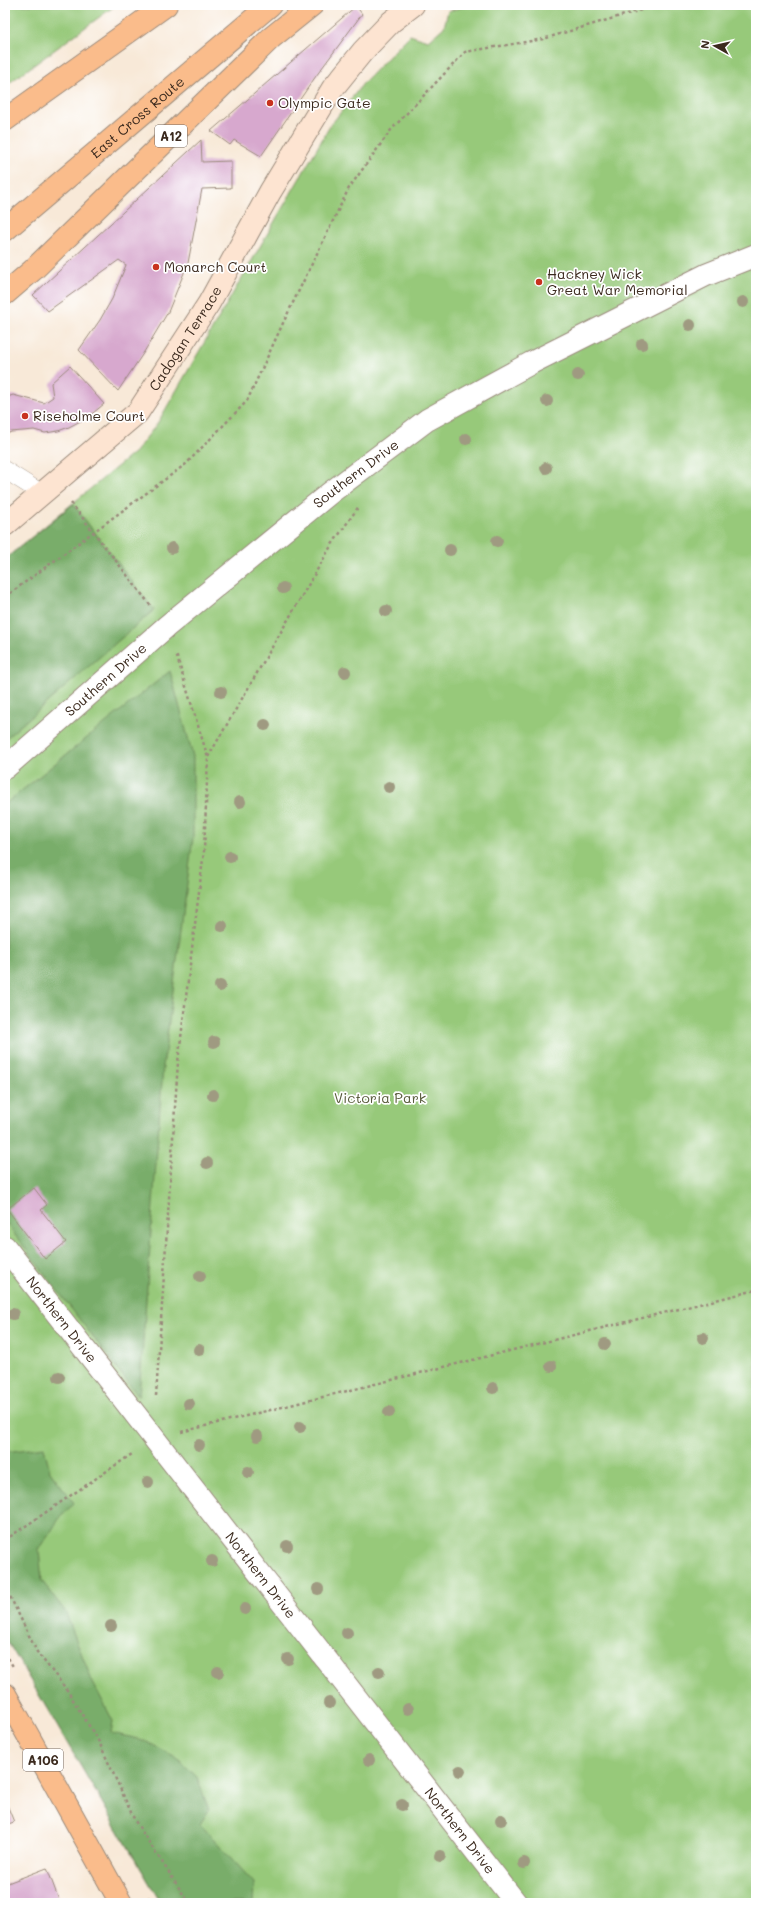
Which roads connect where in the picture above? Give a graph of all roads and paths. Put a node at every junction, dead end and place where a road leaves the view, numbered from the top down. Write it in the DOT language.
graph roads {
  1 [pos="166,5"];
  2 [pos="270,5"];
  3 [pos="312,5"];
  4 [pos="413,5"];
  5 [pos="658,5"];
  6 [pos="5,120"];
  7 [pos="5,230"];
  8 [pos="756,255"];
  9 [pos="5,294"];
  10 [pos="5,470"];
  11 [pos="43,494"];
  12 [pos="361,503"];
  13 [pos="72,504"];
  14 [pos="5,525"];
  15 [pos="93,532"];
  16 [pos="5,597"];
  17 [pos="167,626"];
  18 [pos="208,758"];
  19 [pos="5,768"];
  20 [pos="5,1247"];
  21 [pos="756,1290"];
  22 [pos="153,1438"];
  23 [pos="5,1540"];
  24 [pos="5,1586"];
  25 [pos="5,1694"];
  26 [pos="121,1903"];
  27 [pos="189,1903"];
  28 [pos="516,1903"];
  1 -- 6 [label="main road"];
  2 -- 7 [label="main road, East Cross Route / A12"];
  3 -- 9 [label="main road, A12"];
  4 -- 11 [label="street, Cadogan Terrace"];
  5 -- 15 [label="path"];
  8 -- 17 [label="street, Southern Drive"];
  10 -- 11 [label="lane"];
  11 -- 14 [label="street, Cadogan Terrace"];
  12 -- 18 [label="path"];
  13 -- 15 [label="path"];
  15 -- 16 [label="path"];
  15 -- 17 [label="path"];
  17 -- 18 [label="path"];
  17 -- 19 [label="street, Southern Drive"];
  18 -- 22 [label="path"];
  20 -- 22 [label="street, Northern Drive"];
  21 -- 22 [label="path"];
  22 -- 23 [label="path"];
  22 -- 28 [label="street, Northern Drive"];
  24 -- 27 [label="path"];
  25 -- 26 [label="main road, A106"];
}
